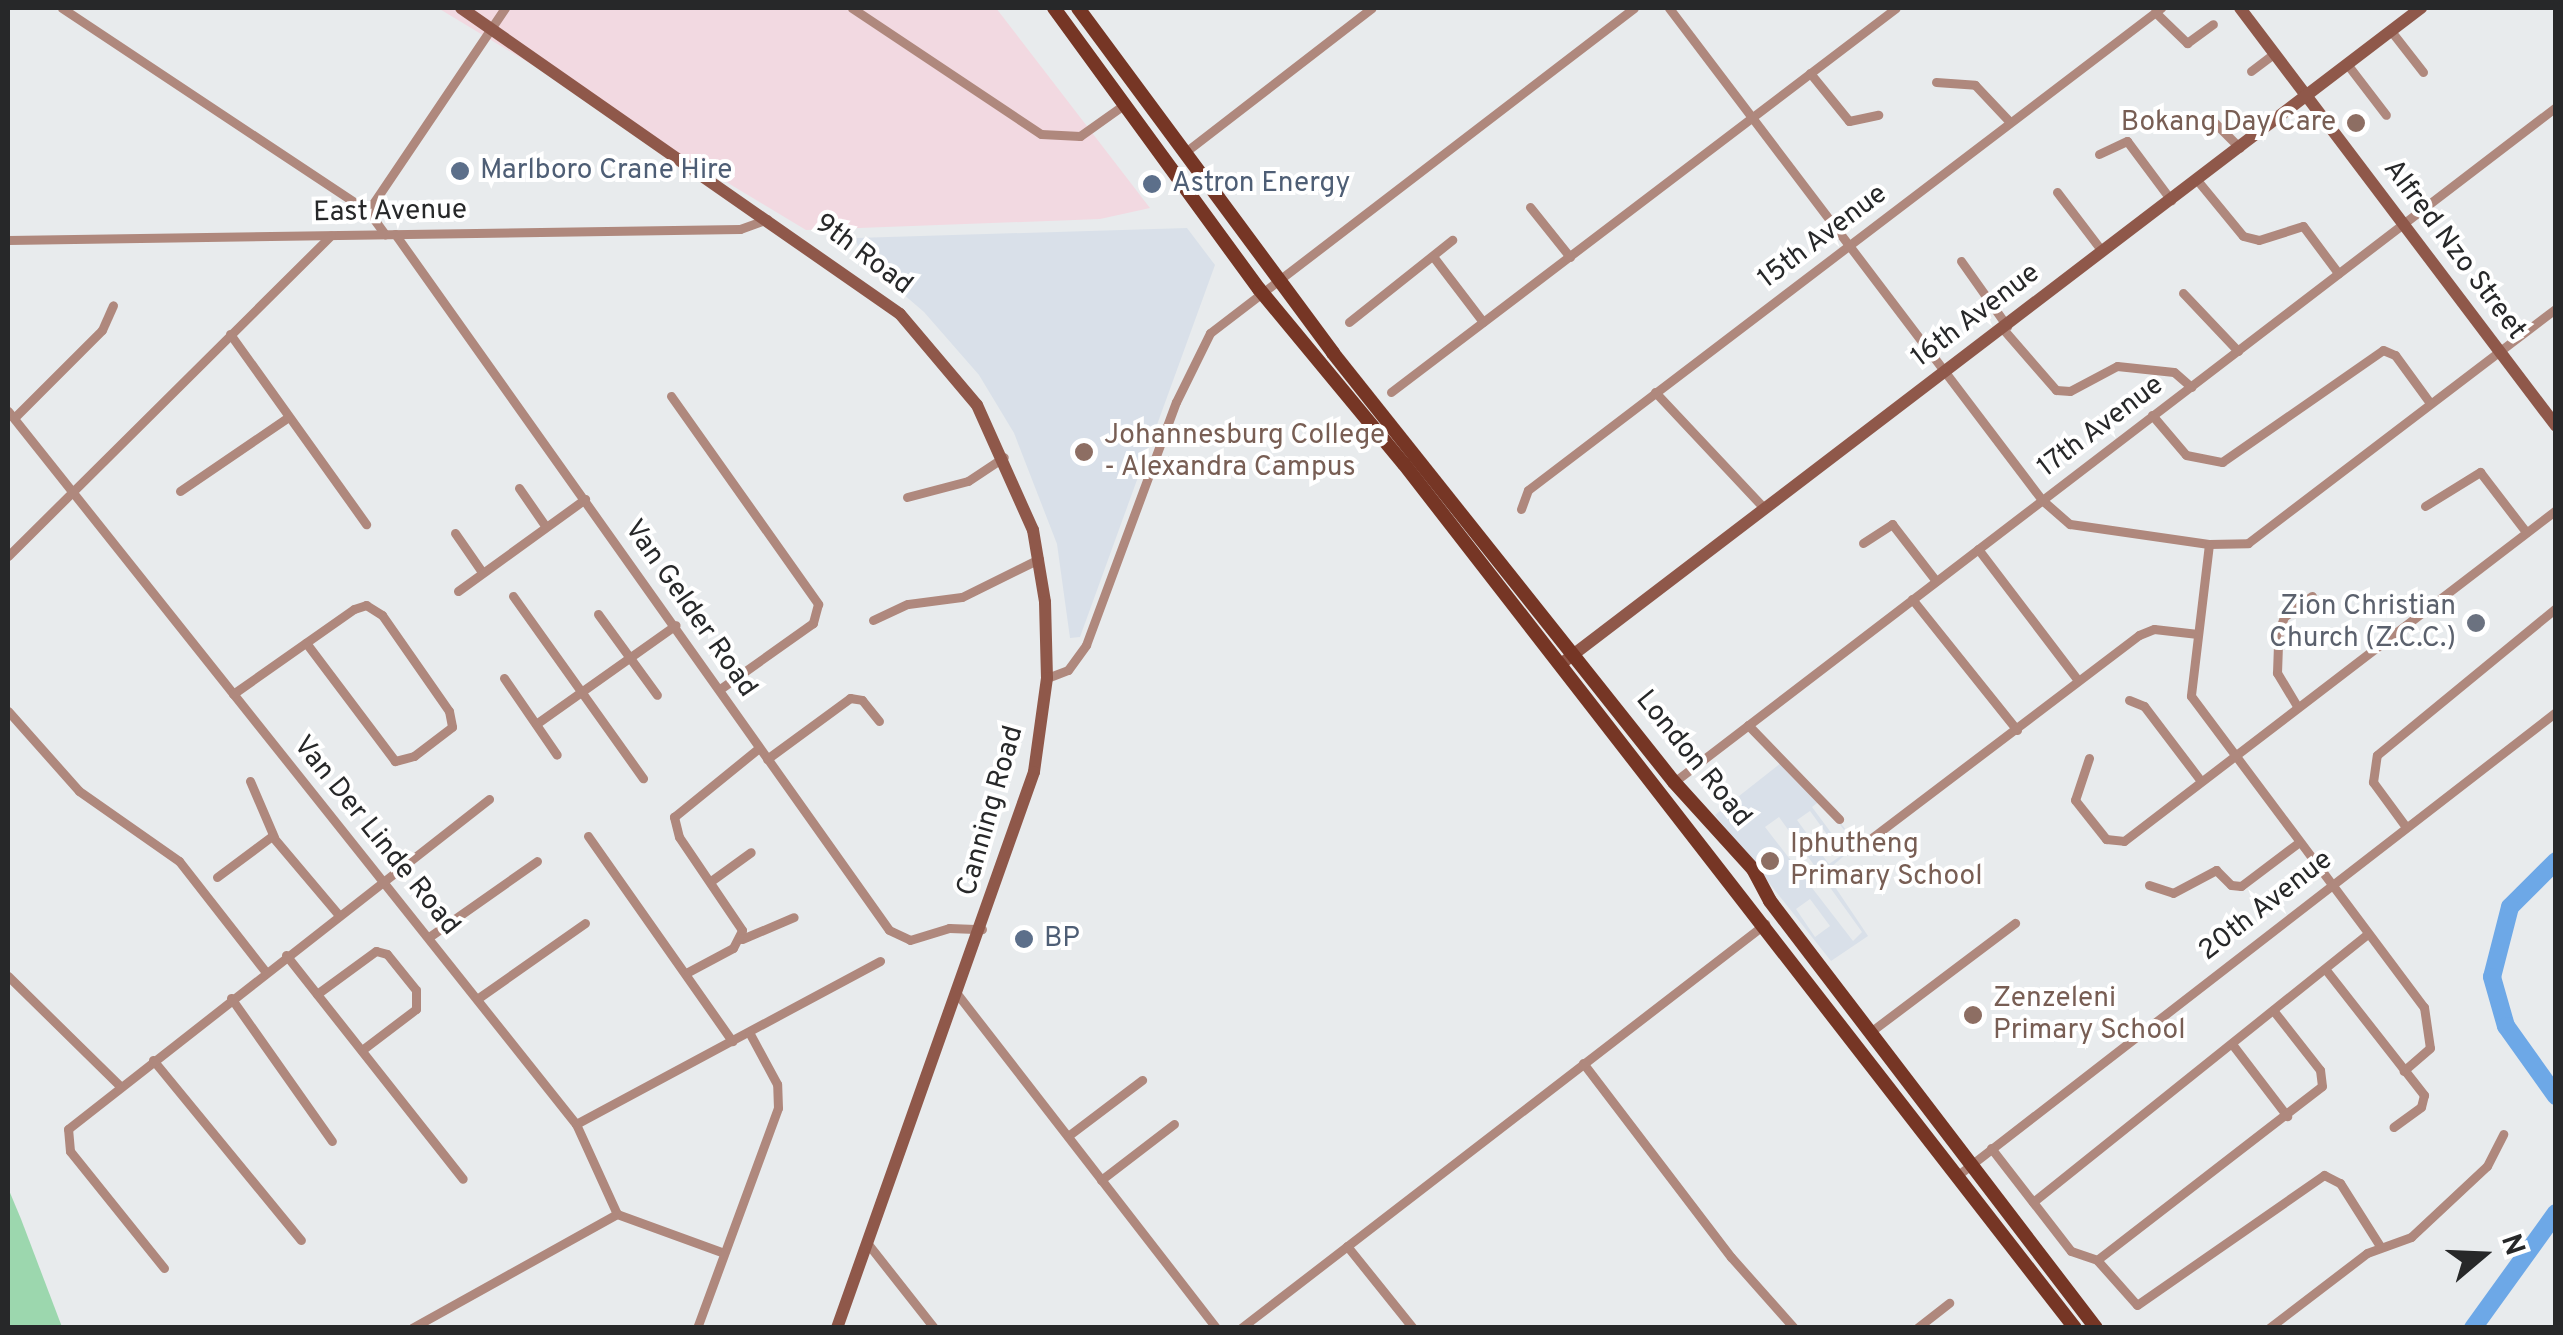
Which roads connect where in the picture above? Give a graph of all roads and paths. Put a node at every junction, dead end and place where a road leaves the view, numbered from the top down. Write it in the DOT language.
graph roads {
  1 [pos="62,8"];
  2 [pos="460,8"];
  3 [pos="504,8"];
  4 [pos="852,8"];
  5 [pos="1054,8"];
  6 [pos="1078,8"];
  7 [pos="1372,8"];
  8 [pos="1634,8"];
  9 [pos="1669,8"];
  10 [pos="1896,8"];
  11 [pos="2240,8"];
  12 [pos="2421,8"];
  13 [pos="2158,10"];
  14 [pos="2213,24"];
  15 [pos="490,28"];
  16 [pos="2391,31"];
  17 [pos="2275,53"];
  18 [pos="2348,64"];
  19 [pos="2251,71"];
  20 [pos="2423,72"];
  21 [pos="1810,73"];
  22 [pos="1936,82"];
  23 [pos="2307,94"];
  24 [pos="1127,102"];
  25 [pos="2556,106"];
  26 [pos="2386,115"];
  27 [pos="1878,116"];
  28 [pos="1752,118"];
  29 [pos="2210,118"];
  30 [pos="2010,122"];
  31 [pos="2240,148"];
  32 [pos="1188,150"];
  33 [pos="2099,154"];
  34 [pos="2197,180"];
  35 [pos="2057,192"];
  36 [pos="2171,200"];
  37 [pos="1530,207"];
  38 [pos="368,211"];
  39 [pos="770,218"];
  40 [pos="2403,224"];
  41 [pos="390,234"];
  42 [pos="331,235"];
  43 [pos="8,240"];
  44 [pos="1452,240"];
  45 [pos="1849,245"];
  46 [pos="2102,251"];
  47 [pos="1570,257"];
  48 [pos="1434,259"];
  49 [pos="1961,262"];
  50 [pos="2338,273"];
  51 [pos="1275,278"];
  52 [pos="1259,289"];
  53 [pos="2183,294"];
  54 [pos="113,305"];
  55 [pos="2556,308"];
  56 [pos="1350,322"];
  57 [pos="1483,322"];
  58 [pos="2005,328"];
  59 [pos="230,334"];
  60 [pos="2498,351"];
  61 [pos="2238,352"];
  62 [pos="1944,372"];
  63 [pos="2192,386"];
  64 [pos="1392,392"];
  65 [pos="1656,392"];
  66 [pos="672,396"];
  67 [pos="2430,403"];
  68 [pos="11,414"];
  69 [pos="2152,415"];
  70 [pos="288,418"];
  71 [pos="2556,426"];
  72 [pos="1004,457"];
  73 [pos="519,488"];
  74 [pos="180,491"];
  75 [pos="73,492"];
  76 [pos="907,496"];
  77 [pos="585,499"];
  78 [pos="2042,500"];
  79 [pos="2425,506"];
  80 [pos="1764,508"];
  81 [pos="1521,509"];
  82 [pos="2556,510"];
  83 [pos="366,524"];
  84 [pos="546,528"];
  85 [pos="2526,532"];
  86 [pos="455,533"];
  87 [pos="1863,543"];
  88 [pos="2208,544"];
  89 [pos="1978,548"];
  90 [pos="9,550"];
  91 [pos="1039,559"];
  92 [pos="482,572"];
  93 [pos="1936,581"];
  94 [pos="458,591"];
  95 [pos="513,596"];
  96 [pos="2312,596"];
  97 [pos="1912,599"];
  98 [pos="2556,608"];
  99 [pos="598,614"];
  100 [pos="873,620"];
  101 [pos="676,625"];
  102 [pos="2198,634"];
  103 [pos="306,643"];
  104 [pos="1576,652"];
  105 [pos="629,657"];
  106 [pos="1561,664"];
  107 [pos="504,678"];
  108 [pos="1047,678"];
  109 [pos="2077,680"];
  110 [pos="720,689"];
  111 [pos="581,692"];
  112 [pos="232,694"];
  113 [pos="657,695"];
  114 [pos="2129,700"];
  115 [pos="2298,706"];
  116 [pos="8,710"];
  117 [pos="2556,712"];
  118 [pos="878,721"];
  119 [pos="536,724"];
  120 [pos="1748,725"];
  121 [pos="2018,730"];
  122 [pos="759,748"];
  123 [pos="557,755"];
  124 [pos="2232,756"];
  125 [pos="2089,758"];
  126 [pos="767,759"];
  127 [pos="643,778"];
  128 [pos="250,781"];
  129 [pos="1674,782"];
  130 [pos="2201,782"];
  131 [pos="489,799"];
  132 [pos="1839,819"];
  133 [pos="2406,827"];
  134 [pos="588,836"];
  135 [pos="274,837"];
  136 [pos="2298,843"];
  137 [pos="1862,846"];
  138 [pos="750,852"];
  139 [pos="536,861"];
  140 [pos="217,877"];
  141 [pos="381,878"];
  142 [pos="711,881"];
  143 [pos="2330,884"];
  144 [pos="2148,885"];
  145 [pos="337,913"];
  146 [pos="794,916"];
  147 [pos="585,922"];
  148 [pos="2016,923"];
  149 [pos="1765,924"];
  150 [pos="982,929"];
  151 [pos="2368,934"];
  152 [pos="429,937"];
  153 [pos="742,939"];
  154 [pos="286,954"];
  155 [pos="880,961"];
  156 [pos="265,970"];
  157 [pos="2326,970"];
  158 [pos="688,972"];
  159 [pos="8,976"];
  160 [pos="318,994"];
  161 [pos="958,994"];
  162 [pos="231,998"];
  163 [pos="477,999"];
  164 [pos="2273,1010"];
  165 [pos="749,1032"];
  166 [pos="1869,1033"];
  167 [pos="732,1041"];
  168 [pos="2232,1044"];
  169 [pos="362,1050"];
  170 [pos="153,1060"];
  171 [pos="1583,1063"];
  172 [pos="2404,1071"];
  173 [pos="1142,1080"];
  174 [pos="120,1086"];
  175 [pos="2287,1116"];
  176 [pos="576,1124"];
  177 [pos="1174,1124"];
  178 [pos="2393,1127"];
  179 [pos="2502,1134"];
  180 [pos="1068,1136"];
  181 [pos="332,1141"];
  182 [pos="1991,1148"];
  183 [pos="1972,1163"];
  184 [pos="1958,1175"];
  185 [pos="464,1179"];
  186 [pos="1101,1180"];
  187 [pos="2033,1202"];
  188 [pos="617,1214"];
  189 [pos="300,1240"];
  190 [pos="868,1244"];
  191 [pos="1347,1246"];
  192 [pos="2380,1246"];
  193 [pos="724,1254"];
  194 [pos="2097,1260"];
  195 [pos="164,1268"];
  196 [pos="1949,1304"];
  197 [pos="412,1328"];
  198 [pos="697,1328"];
  199 [pos="837,1328"];
  200 [pos="934,1328"];
  201 [pos="1216,1328"];
  202 [pos="1241,1328"];
  203 [pos="1413,1328"];
  204 [pos="1794,1328"];
  205 [pos="1917,1328"];
  206 [pos="2075,1328"];
  207 [pos="2096,1328"];
  208 [pos="2269,1328"];
  1 -- 38 [label="street, Van Gelder Road"];
  2 -- 15 [label="main road, 9th Road"];
  3 -- 15 [label="street"];
  4 -- 24 [label="street"];
  5 -- 24 [label="main road, London Road"];
  6 -- 32 [label="main road, London Road"];
  7 -- 32 [label="street"];
  8 -- 51 [label="street"];
  9 -- 28 [label="street"];
  10 -- 21 [label="street"];
  11 -- 17 [label="main road, Alfred Nzo Street"];
  12 -- 16 [label="main road, 16th Avenue"];
  13 -- 14 [label="street"];
  13 -- 30 [label="street, 15th Avenue"];
  15 -- 38 [label="street"];
  15 -- 39 [label="main road, 9th Road"];
  16 -- 18 [label="main road, 16th Avenue"];
  16 -- 20 [label="street"];
  17 -- 19 [label="street"];
  17 -- 23 [label="main road, Alfred Nzo Street"];
  18 -- 23 [label="main road, 16th Avenue"];
  18 -- 26 [label="street"];
  21 -- 27 [label="street"];
  21 -- 28 [label="street"];
  22 -- 30 [label="street"];
  23 -- 31 [label="main road, 16th Avenue"];
  23 -- 40 [label="main road, Alfred Nzo Street"];
  24 -- 52 [label="main road, London Road"];
  25 -- 40 [label="street, 17th Avenue"];
  28 -- 45 [label="street"];
  28 -- 47 [label="street"];
  29 -- 31 [label="street"];
  30 -- 45 [label="street, 15th Avenue"];
  31 -- 34 [label="main road, 16th Avenue"];
  32 -- 51 [label="main road, London Road"];
  33 -- 36 [label="street"];
  34 -- 36 [label="main road, 16th Avenue"];
  34 -- 50 [label="street"];
  35 -- 46 [label="street"];
  36 -- 46 [label="main road, 16th Avenue"];
  37 -- 47 [label="street"];
  38 -- 41 [label="street, Van Gelder Road"];
  39 -- 41 [label="street, East Avenue"];
  39 -- 72 [label="main road, 9th Road"];
  40 -- 50 [label="street, 17th Avenue"];
  40 -- 60 [label="main road, Alfred Nzo Street"];
  41 -- 42 [label="street, East Avenue"];
  41 -- 77 [label="street, Van Gelder Road"];
  42 -- 43 [label="street, East Avenue"];
  42 -- 59 [label="street"];
  44 -- 48 [label="street"];
  45 -- 62 [label="street"];
  45 -- 65 [label="street, 15th Avenue"];
  46 -- 58 [label="main road, 16th Avenue"];
  47 -- 57 [label="street"];
  48 -- 56 [label="street"];
  48 -- 57 [label="street"];
  49 -- 58 [label="street"];
  50 -- 61 [label="street, 17th Avenue"];
  51 -- 52 [label="street"];
  51 -- 104 [label="main road, London Road"];
  52 -- 106 [label="main road, London Road"];
  52 -- 108 [label="street"];
  53 -- 61 [label="street"];
  54 -- 68 [label="street"];
  55 -- 60 [label="street"];
  57 -- 64 [label="street"];
  58 -- 62 [label="main road, 16th Avenue"];
  58 -- 63 [label="street"];
  59 -- 70 [label="street"];
  59 -- 75 [label="street"];
  60 -- 67 [label="street"];
  60 -- 71 [label="main road, Alfred Nzo Street"];
  61 -- 63 [label="street, 17th Avenue"];
  62 -- 78 [label="street"];
  62 -- 80 [label="main road, 16th Avenue"];
  63 -- 69 [label="street, 17th Avenue"];
  65 -- 80 [label="street"];
  65 -- 81 [label="street, 15th Avenue"];
  66 -- 110 [label="street"];
  67 -- 69 [label="street"];
  67 -- 88 [label="street"];
  68 -- 75 [label="street, Van Der Linde Road"];
  69 -- 78 [label="street, 17th Avenue"];
  70 -- 74 [label="street"];
  70 -- 83 [label="street"];
  72 -- 76 [label="street"];
  72 -- 91 [label="main road, 9th Road"];
  73 -- 84 [label="street"];
  75 -- 90 [label="street"];
  75 -- 112 [label="street, Van Der Linde Road"];
  77 -- 84 [label="street"];
  77 -- 101 [label="street, Van Gelder Road"];
  78 -- 88 [label="street"];
  78 -- 89 [label="street, 17th Avenue"];
  79 -- 85 [label="street"];
  80 -- 104 [label="main road, 16th Avenue"];
  82 -- 85 [label="street"];
  84 -- 92 [label="street"];
  85 -- 115 [label="street"];
  86 -- 92 [label="street"];
  87 -- 93 [label="street"];
  88 -- 102 [label="street"];
  89 -- 93 [label="street, 17th Avenue"];
  89 -- 109 [label="street"];
  91 -- 100 [label="street"];
  91 -- 108 [label="main road, 9th Road"];
  92 -- 94 [label="street"];
  93 -- 97 [label="street, 17th Avenue"];
  95 -- 111 [label="street"];
  96 -- 115 [label="street"];
  97 -- 120 [label="street, 17th Avenue"];
  97 -- 121 [label="street"];
  98 -- 133 [label="street"];
  99 -- 105 [label="street"];
  101 -- 105 [label="street"];
  101 -- 110 [label="street, Van Gelder Road"];
  102 -- 109 [label="street"];
  102 -- 124 [label="street"];
  103 -- 103 [label="street"];
  103 -- 112 [label="street"];
  104 -- 106 [label="main road, 16th Avenue"];
  104 -- 129 [label="main road, London Road"];
  105 -- 111 [label="street"];
  105 -- 113 [label="street"];
  106 -- 149 [label="main road, London Road"];
  107 -- 119 [label="street"];
  108 -- 150 [label="main road, Canning Road"];
  109 -- 121 [label="street"];
  110 -- 122 [label="street, Van Gelder Road"];
  111 -- 119 [label="street"];
  111 -- 127 [label="street"];
  112 -- 141 [label="street, Van Der Linde Road"];
  114 -- 130 [label="street"];
  115 -- 124 [label="street"];
  116 -- 156 [label="street"];
  117 -- 133 [label="street, 20th Avenue"];
  118 -- 126 [label="street"];
  119 -- 123 [label="street"];
  120 -- 129 [label="street, 17th Avenue"];
  120 -- 132 [label="street"];
  121 -- 137 [label="street"];
  122 -- 126 [label="street, Van Gelder Road"];
  122 -- 142 [label="street"];
  124 -- 130 [label="street"];
  124 -- 136 [label="street"];
  125 -- 130 [label="street"];
  126 -- 150 [label="street, Van Gelder Road"];
  128 -- 135 [label="street"];
  129 -- 166 [label="main road, London Road"];
  131 -- 141 [label="street"];
  133 -- 143 [label="street, 20th Avenue"];
  134 -- 158 [label="street"];
  135 -- 140 [label="street"];
  135 -- 145 [label="street"];
  136 -- 143 [label="street"];
  136 -- 144 [label="street"];
  138 -- 142 [label="street"];
  139 -- 152 [label="street"];
  141 -- 145 [label="street"];
  141 -- 152 [label="street, Van Der Linde Road"];
  142 -- 153 [label="street"];
  143 -- 151 [label="street"];
  143 -- 182 [label="street, 20th Avenue"];
  145 -- 154 [label="street"];
  146 -- 153 [label="street"];
  147 -- 163 [label="street"];
  148 -- 166 [label="street"];
  149 -- 171 [label="street"];
  149 -- 184 [label="main road, London Road"];
  150 -- 161 [label="main road, Canning Road"];
  151 -- 157 [label="street"];
  151 -- 172 [label="street"];
  152 -- 163 [label="street, Van Der Linde Road"];
  153 -- 158 [label="street"];
  154 -- 156 [label="street"];
  154 -- 160 [label="street"];
  155 -- 165 [label="street"];
  156 -- 162 [label="street"];
  157 -- 164 [label="street"];
  157 -- 172 [label="street"];
  158 -- 167 [label="street"];
  159 -- 174 [label="street"];
  160 -- 169 [label="street"];
  160 -- 169 [label="street"];
  161 -- 180 [label="street"];
  161 -- 190 [label="main road, Canning Road"];
  162 -- 170 [label="street"];
  162 -- 181 [label="street"];
  163 -- 176 [label="street, Van Der Linde Road"];
  164 -- 168 [label="street"];
  164 -- 175 [label="street"];
  165 -- 167 [label="street"];
  165 -- 193 [label="street"];
  166 -- 183 [label="main road, London Road"];
  167 -- 176 [label="street"];
  168 -- 175 [label="street"];
  168 -- 187 [label="street"];
  169 -- 185 [label="street"];
  170 -- 174 [label="street"];
  170 -- 189 [label="street"];
  171 -- 191 [label="street"];
  171 -- 204 [label="street"];
  172 -- 178 [label="street"];
  173 -- 180 [label="street"];
  174 -- 195 [label="street"];
  175 -- 194 [label="street"];
  176 -- 188 [label="street, Van Der Linde Road"];
  177 -- 186 [label="street"];
  179 -- 192 [label="street"];
  180 -- 186 [label="street"];
  182 -- 183 [label="street, 20th Avenue"];
  182 -- 187 [label="street"];
  183 -- 184 [label="street, 20th Avenue"];
  183 -- 207 [label="main road, London Road"];
  184 -- 206 [label="main road, London Road"];
  186 -- 201 [label="street"];
  187 -- 194 [label="street"];
  188 -- 193 [label="street"];
  188 -- 197 [label="street"];
  190 -- 199 [label="main road, Canning Road"];
  190 -- 200 [label="street"];
  191 -- 202 [label="street"];
  191 -- 203 [label="street"];
  192 -- 194 [label="street"];
  192 -- 208 [label="street"];
  193 -- 198 [label="street"];
  196 -- 205 [label="street"];
}
